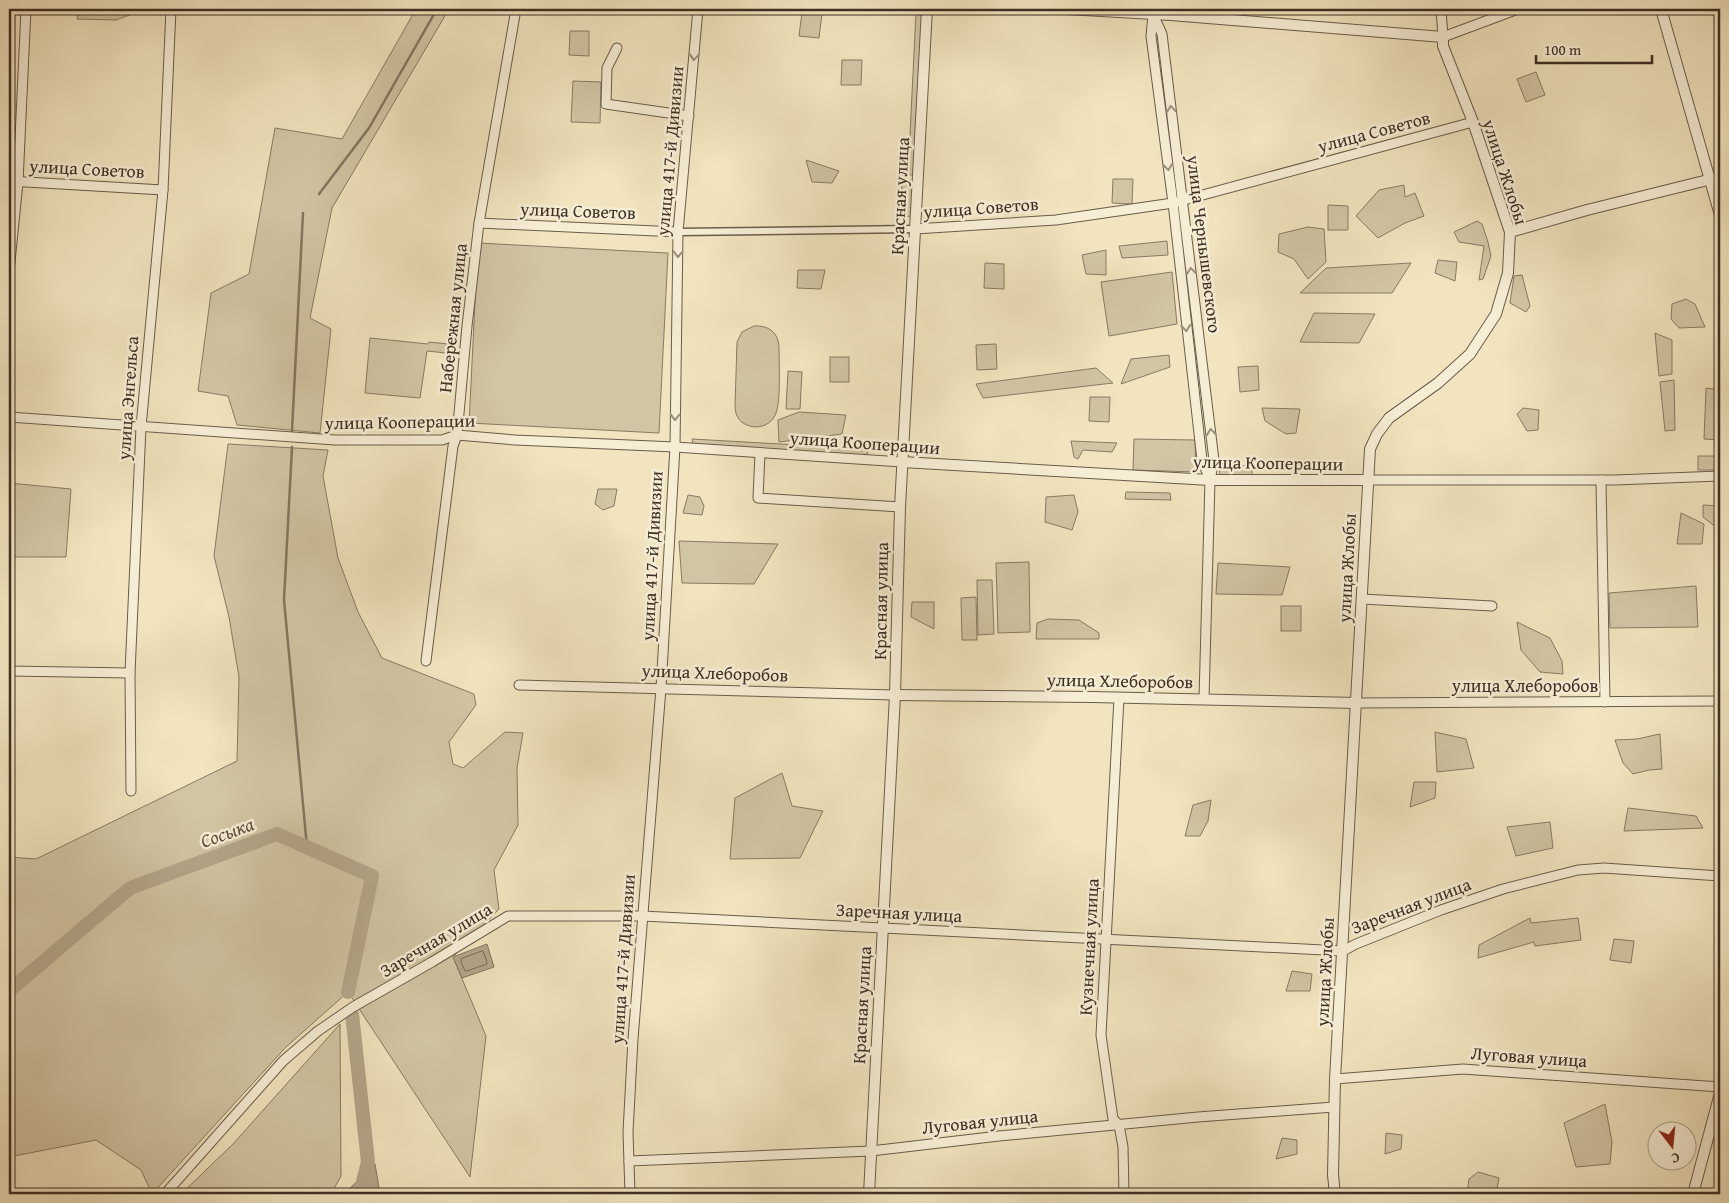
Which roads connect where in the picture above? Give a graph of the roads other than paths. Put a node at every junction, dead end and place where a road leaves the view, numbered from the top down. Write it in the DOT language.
graph roads {
  1 [pos="26,9"];
  2 [pos="171,9"];
  3 [pos="516,9"];
  4 [pos="698,9"];
  5 [pos="927,9"];
  6 [pos="1067,9"];
  7 [pos="1441,9"];
  8 [pos="1518,9"];
  9 [pos="1660,9"];
  10 [pos="1153,11"];
  11 [pos="1443,37"];
  12 [pos="617,48"];
  13 [pos="688,116"];
  14 [pos="1473,122"];
  15 [pos="1720,177"];
  16 [pos="1710,180"];
  17 [pos="14,181"];
  18 [pos="163,190"];
  19 [pos="1182,201"];
  20 [pos="1173,203"];
  21 [pos="1720,215"];
  22 [pos="479,223"];
  23 [pos="915,229"];
  24 [pos="678,232"];
  25 [pos="1510,232"];
  26 [pos="9,272"];
  27 [pos="9,417"];
  28 [pos="141,427"];
  29 [pos="457,435"];
  30 [pos="675,447"];
  31 [pos="760,453"];
  32 [pos="902,462"];
  33 [pos="1720,476"];
  34 [pos="1210,480"];
  35 [pos="1367,480"];
  36 [pos="1601,480"];
  37 [pos="900,507"];
  38 [pos="1362,599"];
  39 [pos="1492,606"];
  40 [pos="426,661"];
  41 [pos="9,671"];
  42 [pos="130,673"];
  43 [pos="519,685"];
  44 [pos="661,688"];
  45 [pos="895,695"];
  46 [pos="1119,698"];
  47 [pos="1204,699"];
  48 [pos="1720,701"];
  49 [pos="1605,702"];
  50 [pos="1357,703"];
  51 [pos="131,791"];
  52 [pos="1720,876"];
  53 [pos="642,916"];
  54 [pos="883,928"];
  55 [pos="1105,939"];
  56 [pos="1343,951"];
  57 [pos="1335,1079"];
  58 [pos="1720,1087"];
  59 [pos="1720,1093"];
  60 [pos="1334,1108"];
  61 [pos="1119,1125"];
  62 [pos="871,1151"];
  63 [pos="629,1161"];
  64 [pos="165,1194"];
  65 [pos="630,1194"];
  66 [pos="869,1194"];
  67 [pos="1124,1194"];
  68 [pos="1335,1194"];
  69 [pos="1693,1194"];
  1 -- 17 [label="street"];
  2 -- 18 [label="street, улица Энгельса"];
  3 -- 22 [label="street, Набережная улица"];
  4 -- 13 [label="street, улица 417-й Дивизии, one-way"];
  5 -- 23 [label="street, Красная улица"];
  6 -- 10 [label="street"];
  7 -- 11 [label="street, улица Жлобы"];
  8 -- 11 [label="street"];
  9 -- 16 [label="street"];
  10 -- 11 [label="street"];
  19 -- 10 [label="street, улица Чернышевского, one-way"];
  10 -- 20 [label="street, улица Чернышевского, one-way"];
  11 -- 14 [label="street, улица Жлобы"];
  12 -- 13 [label="street"];
  13 -- 24 [label="street, улица 417-й Дивизии"];
  14 -- 19 [label="street, улица Советов"];
  14 -- 25 [label="street, улица Жлобы"];
  15 -- 16 [label="street"];
  16 -- 21 [label="street"];
  16 -- 25 [label="street"];
  17 -- 18 [label="street, улица Советов"];
  17 -- 26 [label="street"];
  18 -- 28 [label="street, улица Энгельса"];
  19 -- 20 [label="street, улица Советов"];
  34 -- 19 [label="street, улица Чернышевского, one-way"];
  20 -- 23 [label="street, улица Советов"];
  20 -- 34 [label="street, улица Чернышевского, one-way"];
  22 -- 24 [label="street, улица Советов"];
  22 -- 29 [label="street, Набережная улица"];
  23 -- 24 [label="street, улица Советов"];
  23 -- 32 [label="street, Красная улица"];
  24 -- 30 [label="street, улица 417-й Дивизии, one-way"];
  25 -- 35 [label="street, улица Жлобы"];
  27 -- 28 [label="street, улица Кооперации"];
  28 -- 29 [label="street, улица Кооперации"];
  28 -- 42 [label="street, улица Энгельса"];
  29 -- 30 [label="street, улица Кооперации"];
  29 -- 40 [label="street, Набережная улица"];
  30 -- 31 [label="street, улица Кооперации"];
  30 -- 44 [label="street, улица 417-й Дивизии"];
  31 -- 32 [label="street, улица Кооперации"];
  31 -- 37 [label="street"];
  32 -- 34 [label="street, улица Кооперации"];
  32 -- 37 [label="street, Красная улица"];
  33 -- 36 [label="street, улица Кооперации"];
  34 -- 35 [label="street, улица Кооперации"];
  34 -- 47 [label="street, улица Чернышевского"];
  35 -- 36 [label="street, улица Кооперации"];
  35 -- 38 [label="street, улица Жлобы"];
  36 -- 49 [label="street"];
  37 -- 45 [label="street, Красная улица"];
  38 -- 39 [label="street"];
  38 -- 50 [label="street, улица Жлобы"];
  41 -- 42 [label="street"];
  42 -- 51 [label="street, улица Энгельса"];
  43 -- 44 [label="street, улица Хлеборобов"];
  44 -- 45 [label="street, улица Хлеборобов"];
  44 -- 53 [label="street, улица 417-й Дивизии"];
  45 -- 46 [label="street, улица Хлеборобов"];
  45 -- 54 [label="street, Красная улица"];
  46 -- 47 [label="street, улица Хлеборобов"];
  46 -- 55 [label="street, Кузнечная улица"];
  47 -- 50 [label="street, улица Хлеборобов"];
  48 -- 49 [label="street, улица Хлеборобов"];
  49 -- 50 [label="street, улица Хлеборобов"];
  50 -- 56 [label="street, улица Жлобы"];
  52 -- 56 [label="street, Заречная улица"];
  53 -- 54 [label="street, Заречная улица"];
  53 -- 63 [label="street, улица 417-й Дивизии"];
  53 -- 64 [label="street, Заречная улица"];
  54 -- 55 [label="street, Заречная улица"];
  54 -- 62 [label="street, Красная улица"];
  55 -- 56 [label="street, Заречная улица"];
  55 -- 61 [label="street, Кузнечная улица"];
  56 -- 57 [label="street, улица Жлобы"];
  57 -- 58 [label="street, Луговая улица"];
  57 -- 60 [label="street, улица Жлобы"];
  59 -- 69 [label="street"];
  60 -- 61 [label="street, Луговая улица"];
  60 -- 68 [label="street, улица Жлобы"];
  61 -- 62 [label="street, Луговая улица"];
  61 -- 67 [label="street, Кузнечная улица"];
  62 -- 63 [label="street, Луговая улица"];
  62 -- 66 [label="street, Красная улица"];
  63 -- 65 [label="street, улица 417-й Дивизии"];
}
